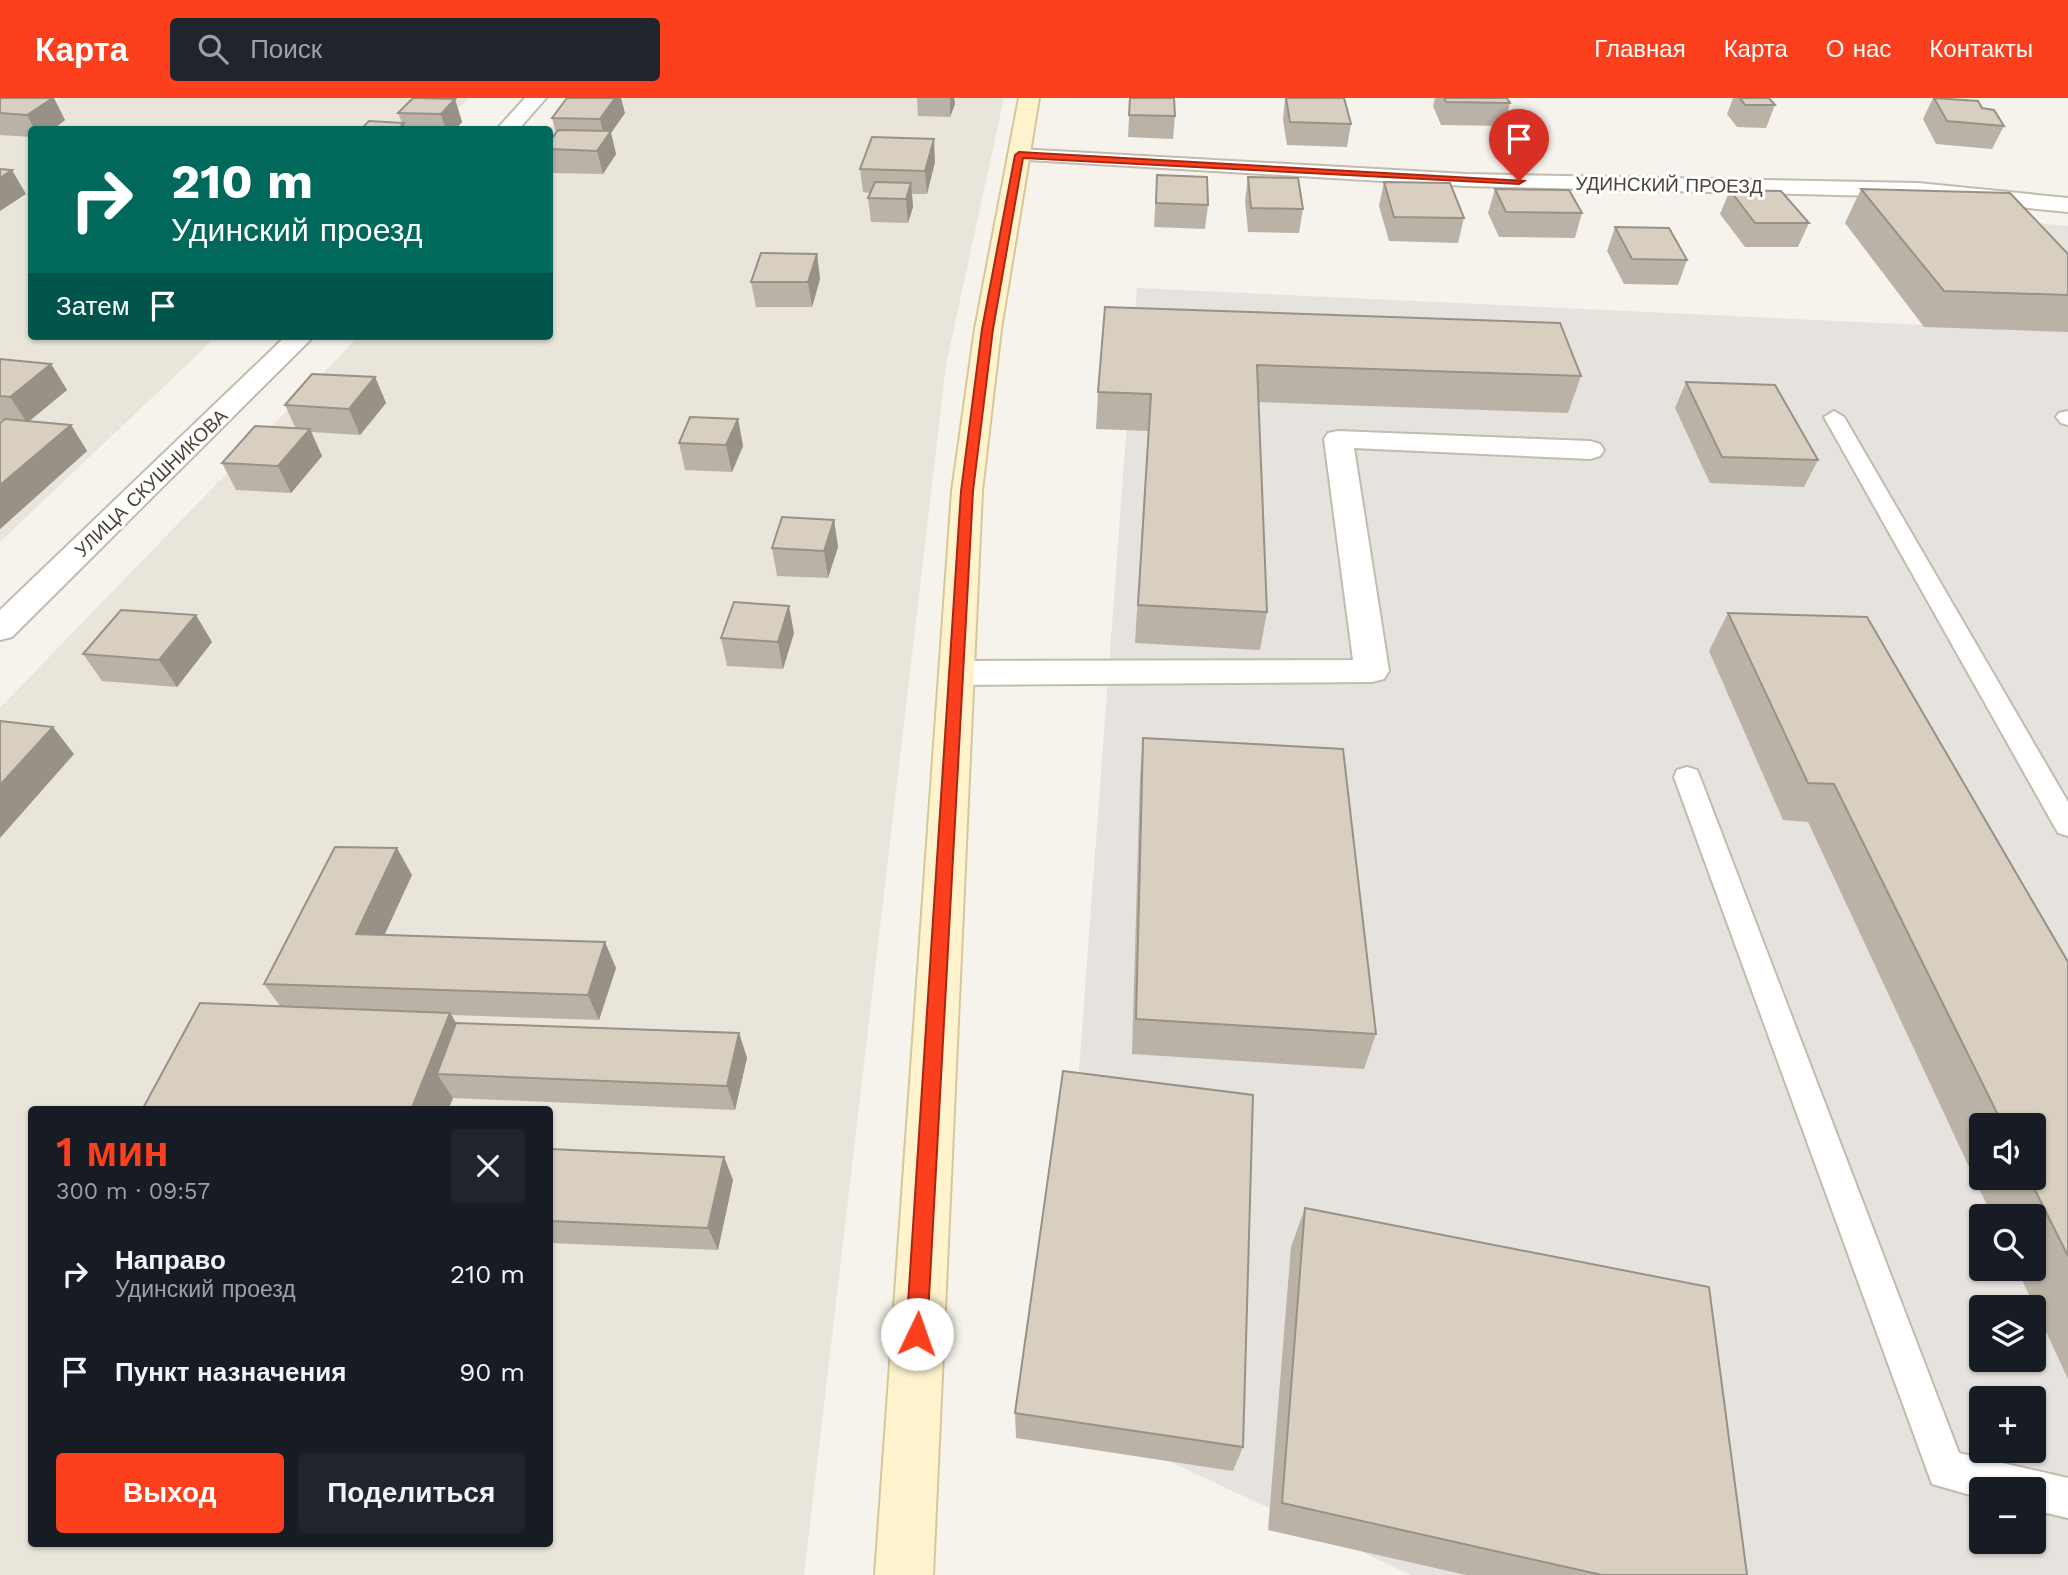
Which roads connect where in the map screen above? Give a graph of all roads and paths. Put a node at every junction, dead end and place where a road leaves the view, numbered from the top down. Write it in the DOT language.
graph roads {
  1 [pos="536,98"];
  2 [pos="1029,98"];
  3 [pos="510,126"];
  4 [pos="1019,155"];
  5 [pos="2011,199"];
  6 [pos="2068,205"];
  7 [pos="2029,216"];
  8 [pos="297,340"];
  9 [pos="1834,417"];
  10 [pos="1590,450"];
  11 [pos="0,629"];
  12 [pos="957,673"];
  13 [pos="1687,776"];
  14 [pos="2068,827"];
  15 [pos="1978,1477"];
  16 [pos="2046,1492"];
  17 [pos="2068,1497"];
  18 [pos="904,1575"];
  1 -- 3 [label="street"];
  2 -- 4 [label="street"];
  4 -- 5 [label="street, УДИНСКИЙ ПРОЕЗД"];
  4 -- 12 [label="street"];
  5 -- 6 [label="street, УДИНСКИЙ ПРОЕЗД"];
  5 -- 7 [label="lane"];
  8 -- 11 [label="street, УЛИЦА СКУШНИКОВА"];
  9 -- 14 [label="lane"];
  10 -- 12 [label="street"];
  12 -- 18 [label="street"];
  13 -- 15 [label="lane"];
  16 -- 17 [label="lane"];
}
